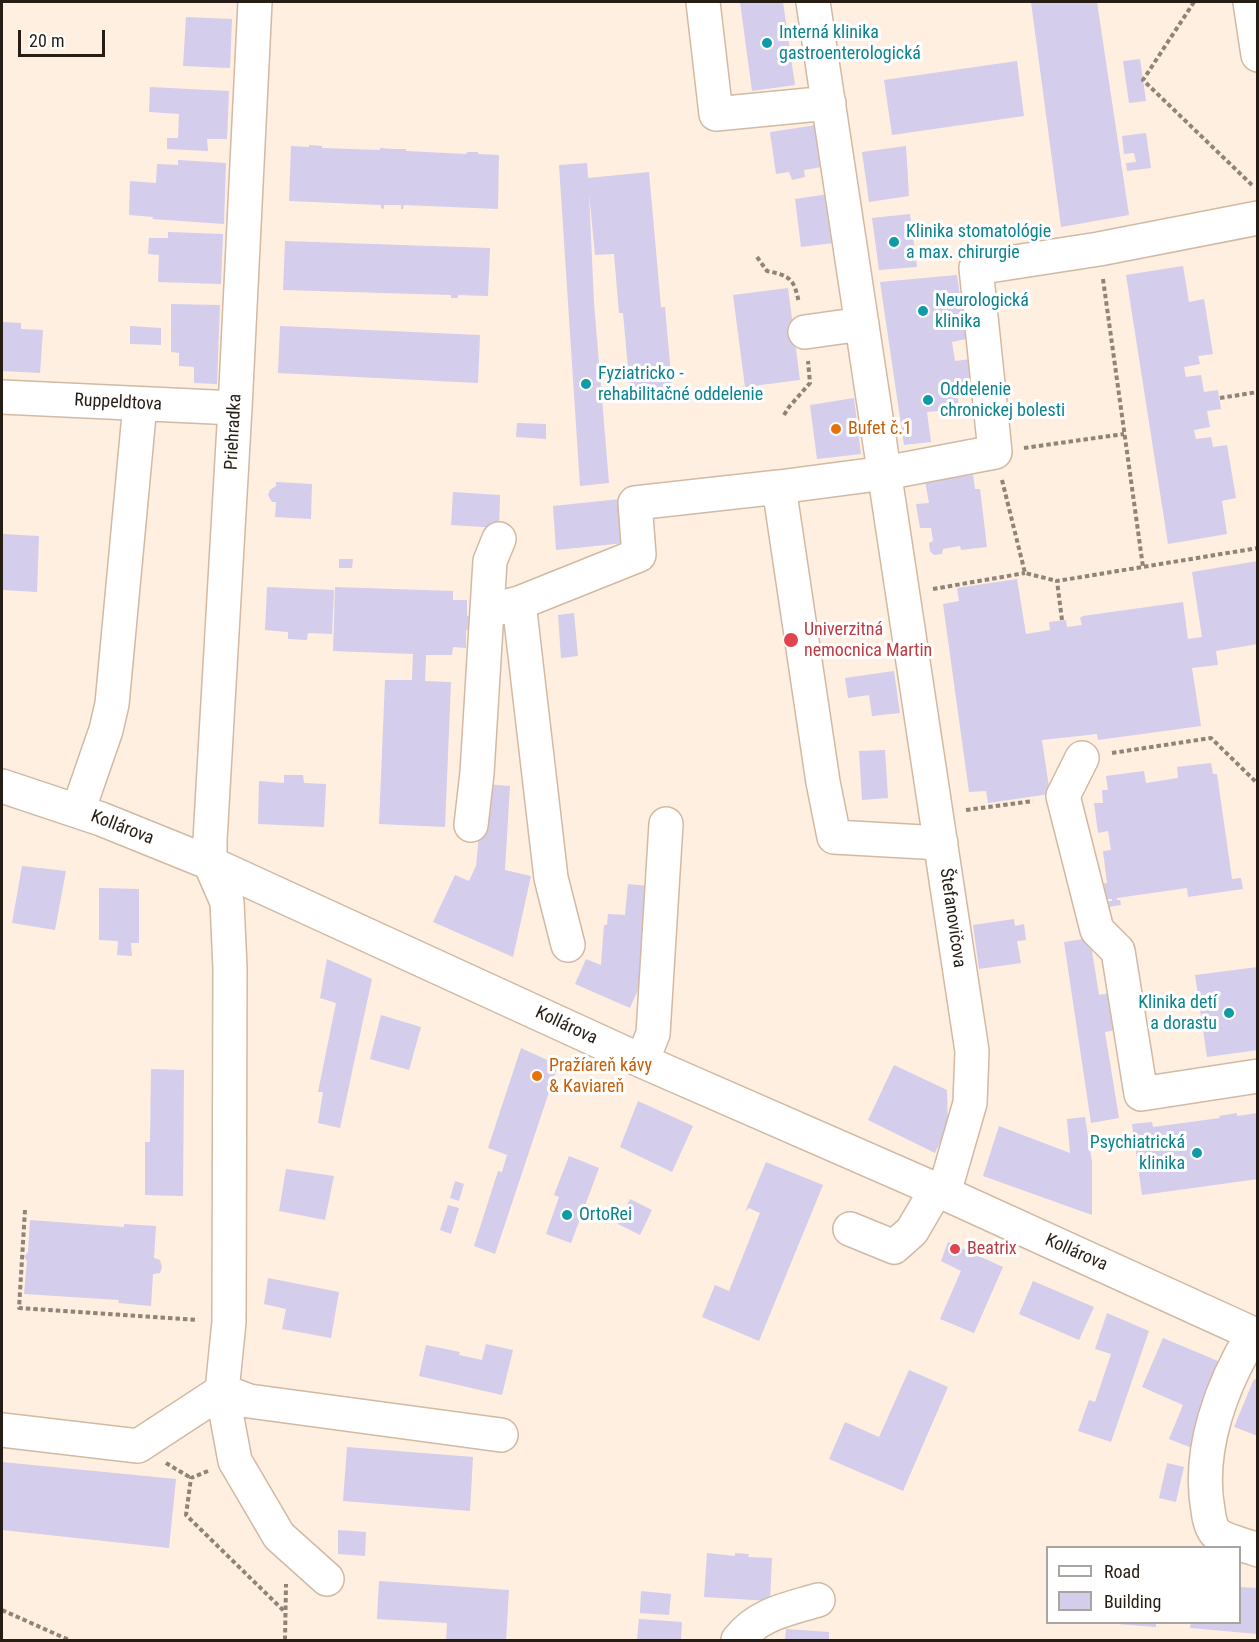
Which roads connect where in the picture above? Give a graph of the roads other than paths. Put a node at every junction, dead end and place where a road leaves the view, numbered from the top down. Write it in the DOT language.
graph roads {
  1 [pos="255,2"];
  2 [pos="703,2"];
  3 [pos="813,2"];
  4 [pos="829,103"];
  5 [pos="1257,218"];
  6 [pos="862,324"];
  7 [pos="805,332"];
  8 [pos="2,397"];
  9 [pos="140,404"];
  10 [pos="235,408"];
  11 [pos="885,473"];
  12 [pos="778,487"];
  13 [pos="499,539"];
  14 [pos="503,607"];
  15 [pos="1082,758"];
  16 [pos="2,786"];
  17 [pos="78,811"];
  18 [pos="666,824"];
  19 [pos="471,825"];
  20 [pos="941,843"];
  21 [pos="210,863"];
  22 [pos="568,945"];
  23 [pos="642,1061"];
  24 [pos="1257,1076"];
  25 [pos="940,1192"];
  26 [pos="850,1229"];
  27 [pos="1255,1335"];
  28 [pos="222,1391"];
  29 [pos="2,1430"];
  30 [pos="501,1435"];
  31 [pos="1257,1550"];
  32 [pos="327,1579"];
  33 [pos="818,1600"];
  34 [pos="738,1641"];
  1 -- 10 [label="street, Priehradka"];
  2 -- 4 [label="street"];
  3 -- 4 [label="street, Štefanovičova"];
  4 -- 6 [label="street, Štefanovičova"];
  5 -- 11 [label="street"];
  6 -- 7 [label="street"];
  6 -- 11 [label="street, Štefanovičova"];
  8 -- 9 [label="street, Ruppeldtova"];
  9 -- 10 [label="street, Ruppeldtova"];
  9 -- 17 [label="street"];
  10 -- 21 [label="street, Priehradka"];
  11 -- 12 [label="street"];
  11 -- 20 [label="street, Štefanovičova"];
  12 -- 14 [label="street"];
  12 -- 20 [label="street"];
  13 -- 14 [label="street"];
  14 -- 19 [label="street"];
  14 -- 22 [label="street"];
  15 -- 24 [label="street"];
  16 -- 17 [label="street, Kollárova"];
  17 -- 21 [label="street, Kollárova"];
  18 -- 23 [label="street"];
  20 -- 25 [label="street, Štefanovičova"];
  21 -- 23 [label="street, Kollárova"];
  21 -- 28 [label="street"];
  23 -- 25 [label="street, Kollárova"];
  25 -- 26 [label="street, Štefanovičova"];
  25 -- 27 [label="street, Kollárova"];
  27 -- 31 [label="street"];
  28 -- 29 [label="street"];
  28 -- 30 [label="street"];
  28 -- 32 [label="street"];
  33 -- 34 [label="street"];
}
